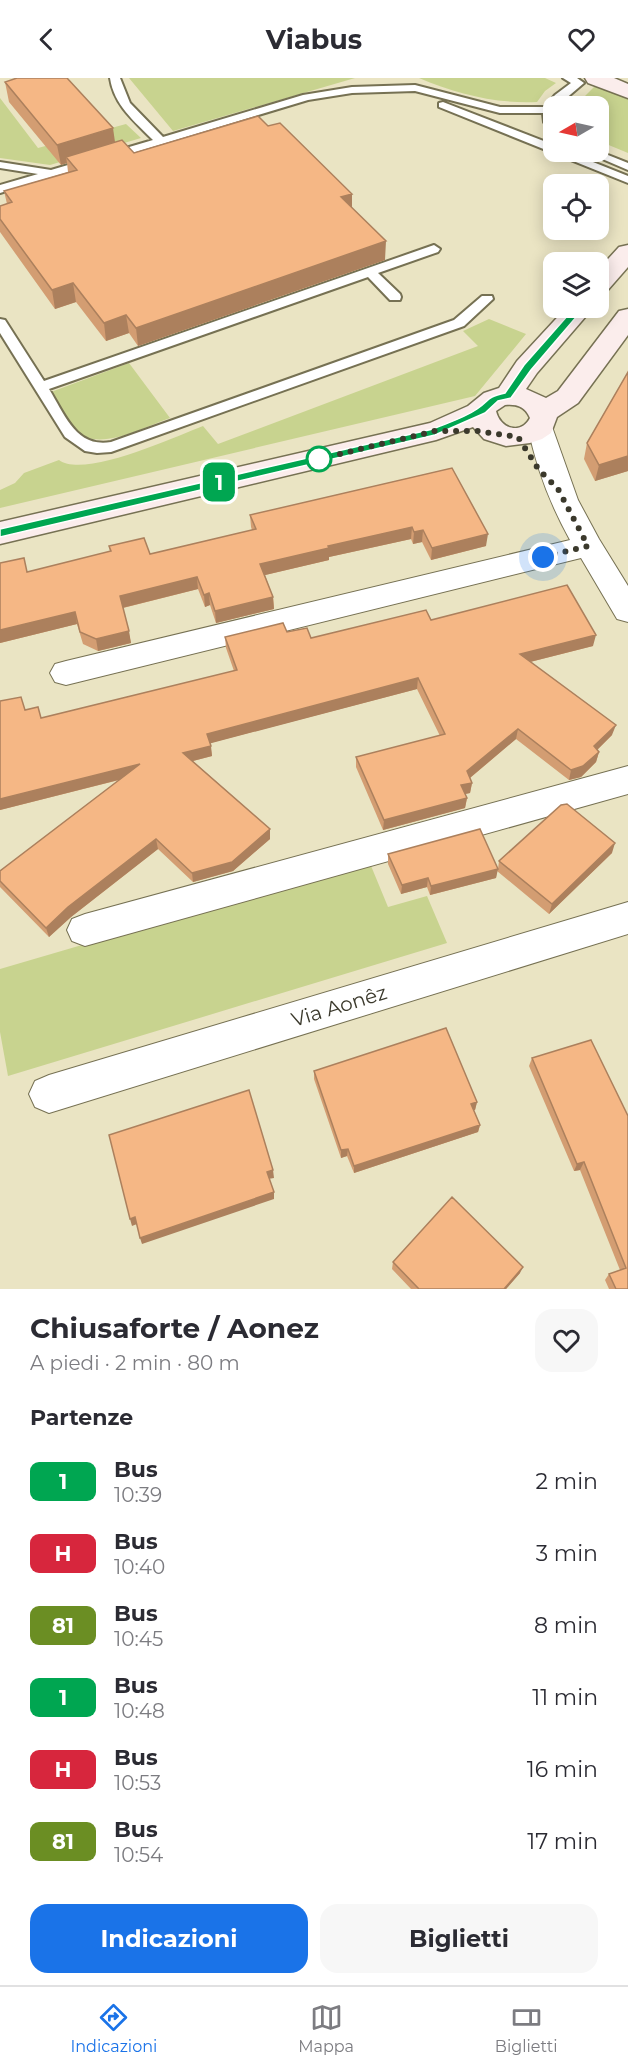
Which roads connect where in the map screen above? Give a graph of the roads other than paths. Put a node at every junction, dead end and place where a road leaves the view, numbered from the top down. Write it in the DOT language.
graph roads {
  1 [pos="115,78"];
  2 [pos="369,78"];
  3 [pos="568,78"];
  4 [pos="596,78"];
  5 [pos="414,83"];
  6 [pos="382,89"];
  7 [pos="628,92"];
  8 [pos="561,96"];
  9 [pos="543,110"];
  10 [pos="160,140"];
  11 [pos="543,144"];
  12 [pos="609,159"];
  13 [pos="584,162"];
  14 [pos="0,165"];
  15 [pos="628,167"];
  16 [pos="54,173"];
  17 [pos="628,180"];
  18 [pos="0,189"];
  19 [pos="434,249"];
  20 [pos="628,252"];
  21 [pos="370,272"];
  22 [pos="609,274"];
  23 [pos="609,289"];
  24 [pos="628,296"];
  25 [pos="395,297"];
  26 [pos="488,299"];
  27 [pos="628,317"];
  28 [pos="571,318"];
  29 [pos="0,323"];
  30 [pos="41,387"];
  31 [pos="508,396"];
  32 [pos="482,411"];
  33 [pos="525,428"];
  34 [pos="435,431"];
  35 [pos="0,533"];
  36 [pos="588,546"];
  37 [pos="628,611"];
  38 [pos="66,673"];
  39 [pos="628,780"];
  40 [pos="628,918"];
  41 [pos="85,930"];
  42 [pos="50,1094"];
  1 -- 10 [label="lane"];
  2 -- 6 [label="lane"];
  3 -- 8 [label="lane"];
  4 -- 7 [label="street"];
  5 -- 6 [label="lane"];
  5 -- 9 [label="lane"];
  6 -- 10 [label="lane"];
  6 -- 11 [label="lane"];
  10 -- 16 [label="lane"];
  12 -- 15 [label="lane"];
  13 -- 17 [label="lane"];
  14 -- 16 [label="lane"];
  16 -- 18 [label="lane"];
  19 -- 21 [label="lane"];
  20 -- 22 [label="street"];
  21 -- 25 [label="lane"];
  21 -- 30 [label="lane"];
  23 -- 24 [label="street"];
  26 -- 30 [label="lane"];
  27 -- 33 [label="street"];
  28 -- 31 [label="street"];
  29 -- 30 [label="lane"];
  31 -- 32 [label="street"];
  31 -- 33 [label="street"];
  32 -- 33 [label="street"];
  32 -- 34 [label="street"];
  33 -- 34 [label="street"];
  33 -- 36 [label="street"];
  34 -- 35 [label="street"];
  36 -- 37 [label="street"];
  36 -- 38 [label="street"];
  39 -- 41 [label="street"];
  40 -- 42 [label="street, Via Aonêz"];
}
